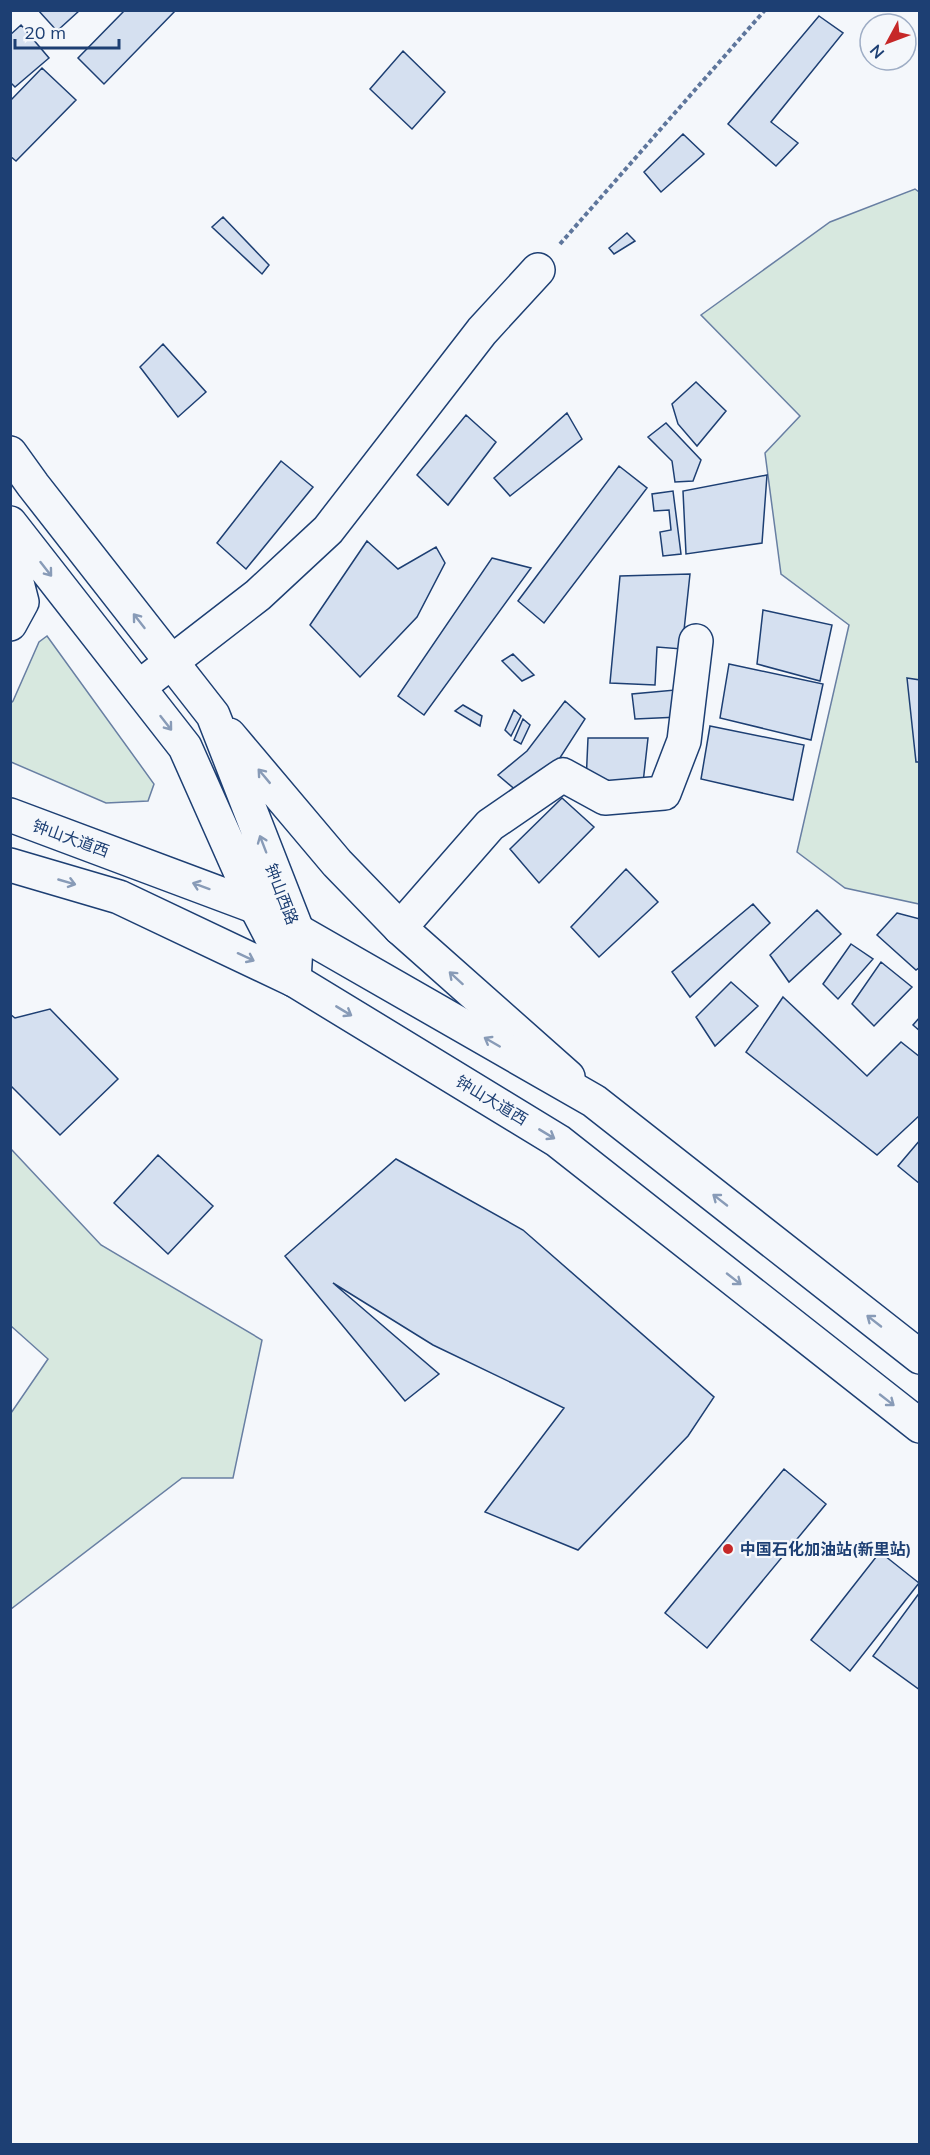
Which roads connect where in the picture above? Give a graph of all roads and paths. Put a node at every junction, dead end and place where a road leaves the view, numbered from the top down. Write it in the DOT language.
graph roads {
  1 [pos="765,10"];
  2 [pos="538,270"];
  3 [pos="10,453"];
  4 [pos="10,523"];
  5 [pos="10,555"];
  6 [pos="10,624"];
  7 [pos="696,641"];
  8 [pos="171,662"];
  9 [pos="139,687"];
  10 [pos="213,715"];
  11 [pos="10,816"];
  12 [pos="10,865"];
  13 [pos="256,906"];
  14 [pos="400,928"];
  15 [pos="297,930"];
  16 [pos="294,980"];
  17 [pos="594,1101"];
  18 [pos="920,1357"];
  19 [pos="920,1426"];
  1 -- 2 [label="path"];
  2 -- 8 [label="main road"];
  8 -- 3 [label="main road, 钟山西路, one-way"];
  4 -- 9 [label="main road, 钟山西路, one-way"];
  5 -- 6 [label="main road"];
  7 -- 14 [label="main road"];
  8 -- 9 [label="main road"];
  8 -- 10 [label="main road, 钟山西路"];
  9 -- 13 [label="main road, 钟山西路, one-way"];
  14 -- 10 [label="main road, one-way"];
  15 -- 10 [label="main road, 钟山西路, one-way"];
  13 -- 11 [label="main road, 钟山大道西, one-way"];
  12 -- 16 [label="main road, 钟山大道西, one-way"];
  13 -- 15 [label="main road, 钟山大道西"];
  13 -- 16 [label="main road, 钟山西路"];
  17 -- 14 [label="main road, one-way"];
  15 -- 16 [label="main road, 钟山西路"];
  17 -- 15 [label="main road, 钟山大道西, one-way"];
  16 -- 19 [label="main road, 钟山大道西, one-way"];
  18 -- 17 [label="main road, 钟山大道西, one-way"];
}
